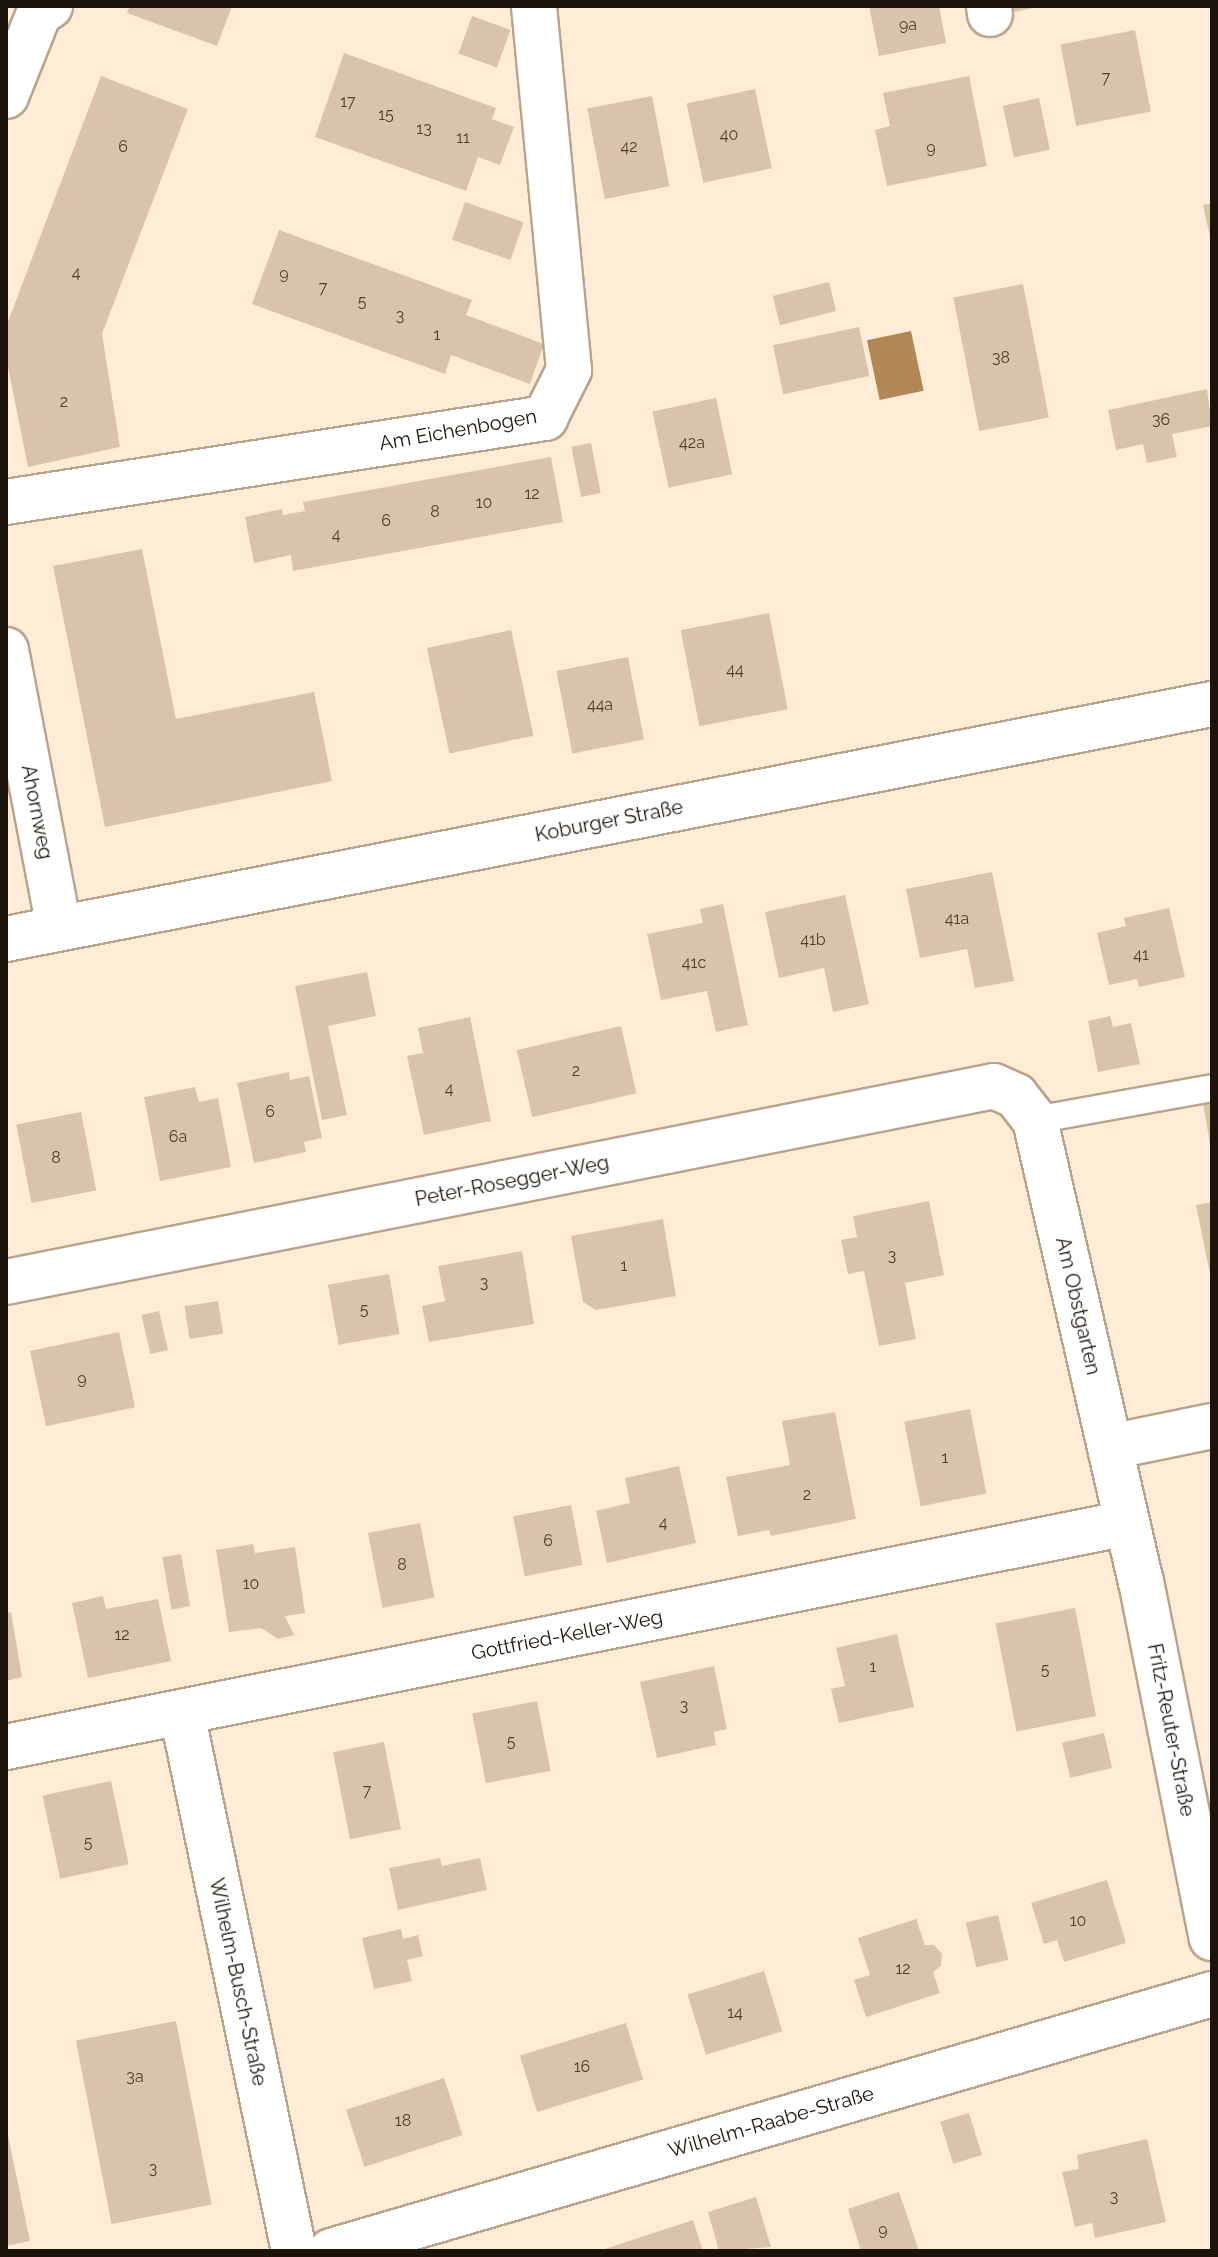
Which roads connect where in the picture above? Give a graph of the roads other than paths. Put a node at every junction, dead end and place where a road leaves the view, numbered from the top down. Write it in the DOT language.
graph roads {
  1 [pos="50,6"];
  2 [pos="534,6"];
  3 [pos="6,96"];
  4 [pos="6,502"];
  5 [pos="6,650"];
  6 [pos="1212,704"];
  7 [pos="59,927"];
  8 [pos="6,939"];
  9 [pos="1212,1088"];
  10 [pos="1026,1108"];
  11 [pos="6,1282"];
  12 [pos="1212,1426"];
  13 [pos="1110,1447"];
  14 [pos="1127,1523"];
  15 [pos="182,1713"];
  16 [pos="6,1747"];
  17 [pos="1212,1938"];
  18 [pos="1212,1994"];
  19 [pos="294,2251"];
  20 [pos="331,2251"];
  1 -- 3 [label="street"];
  2 -- 4 [label="street, Am Eichenbogen"];
  5 -- 7 [label="street, Ahornweg"];
  6 -- 7 [label="street, Koburger Straße"];
  7 -- 8 [label="street, Koburger Straße"];
  9 -- 10 [label="lane"];
  10 -- 11 [label="street, Peter-Rosegger-Weg"];
  10 -- 13 [label="street, Am Obstgarten"];
  12 -- 13 [label="street"];
  13 -- 14 [label="street, Am Obstgarten"];
  14 -- 15 [label="street, Gottfried-Keller-Weg"];
  14 -- 17 [label="street, Fritz-Reuter-Straße"];
  15 -- 16 [label="street, Gottfried-Keller-Weg"];
  15 -- 19 [label="street, Wilhelm-Busch-Straße"];
  18 -- 20 [label="street, Wilhelm-Raabe-Straße"];
}
